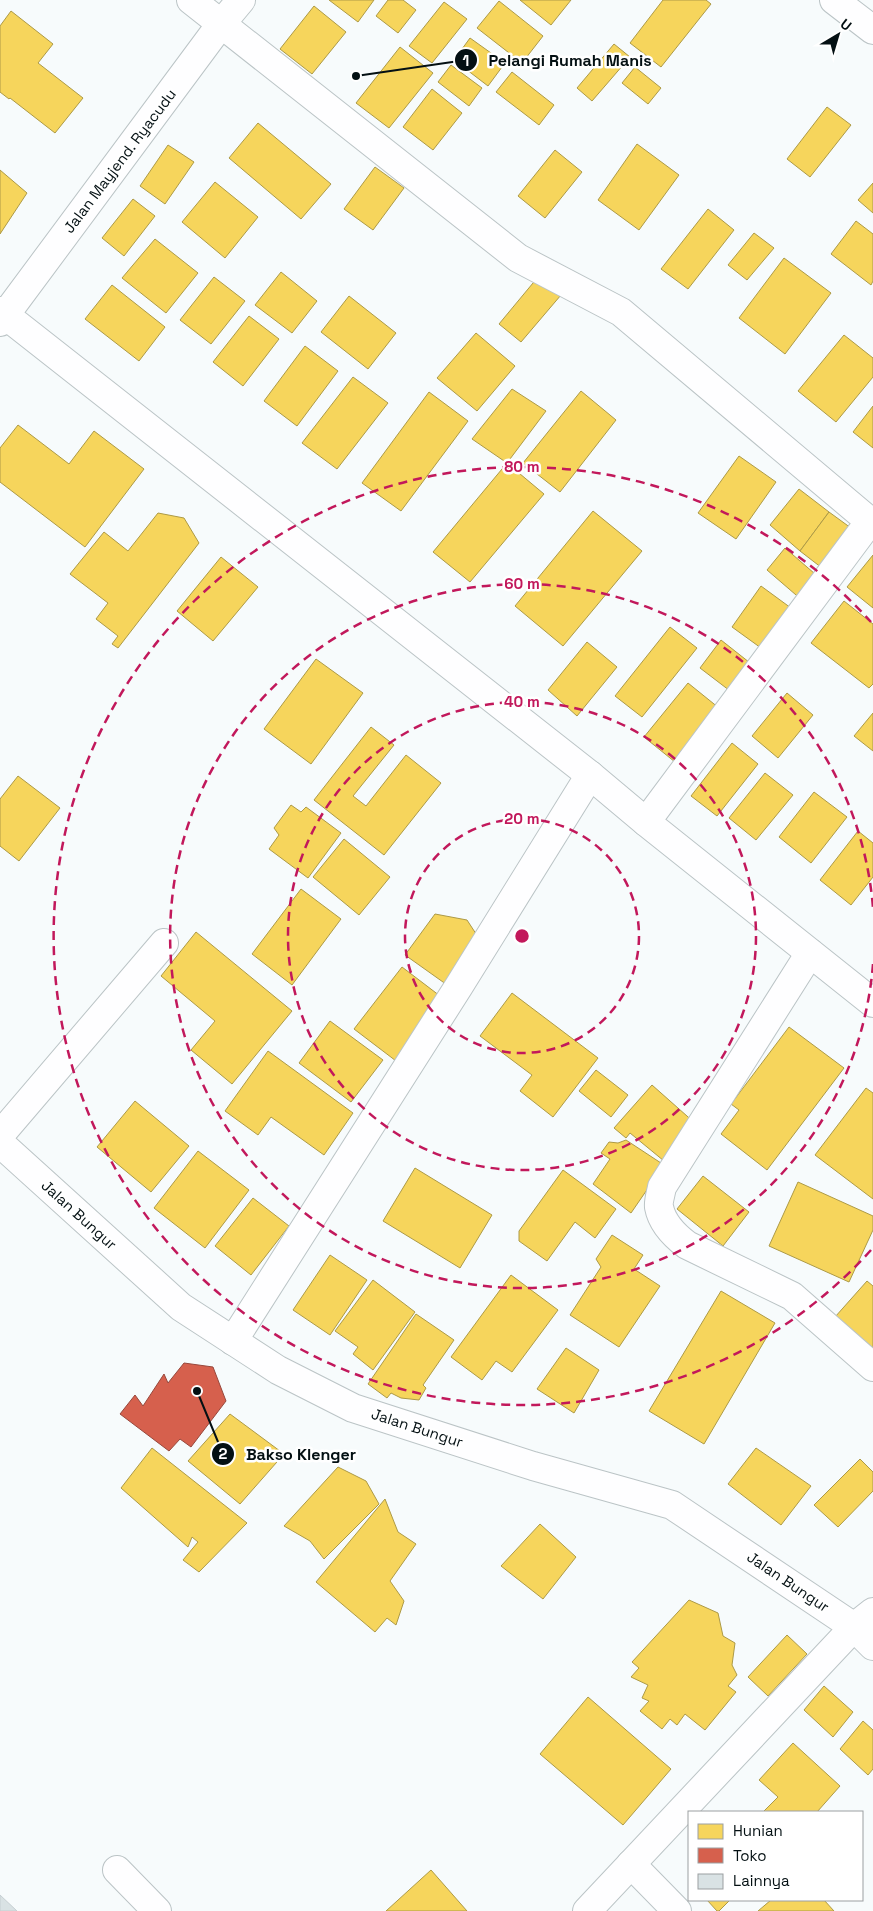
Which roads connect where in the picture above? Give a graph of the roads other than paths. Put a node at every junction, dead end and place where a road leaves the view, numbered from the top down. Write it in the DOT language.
graph roads {
  1 [pos="191,0"];
  2 [pos="241,0"];
  3 [pos="834,0"];
  4 [pos="221,24"];
  5 [pos="873,30"];
  6 [pos="2,316"];
  7 [pos="871,522"];
  8 [pos="590,774"];
  9 [pos="646,822"];
  10 [pos="164,943"];
  11 [pos="810,953"];
  12 [pos="873,1003"];
  13 [pos="0,1135"];
  14 [pos="0,1143"];
  15 [pos="233,1341"];
  16 [pos="873,1367"];
  17 [pos="863,1620"];
  18 [pos="873,1646"];
  19 [pos="631,1864"];
  20 [pos="117,1870"];
  21 [pos="157,1911"];
  22 [pos="587,1911"];
  23 [pos="677,1911"];
  1 -- 4 [label="street"];
  2 -- 4 [label="street, Jalan Mayjend. Ryacudu"];
  3 -- 5 [label="street"];
  4 -- 6 [label="street, Jalan Mayjend. Ryacudu"];
  4 -- 7 [label="street"];
  6 -- 8 [label="street"];
  7 -- 9 [label="street"];
  8 -- 9 [label="street"];
  8 -- 15 [label="street"];
  9 -- 11 [label="street"];
  10 -- 13 [label="street"];
  11 -- 12 [label="street"];
  11 -- 16 [label="street"];
  14 -- 15 [label="street, Jalan Bungur"];
  15 -- 17 [label="street, Jalan Bungur"];
  17 -- 18 [label="street, Jalan Bungur"];
  17 -- 19 [label="street"];
  19 -- 22 [label="street"];
  19 -- 23 [label="street"];
  20 -- 21 [label="street"];
}
